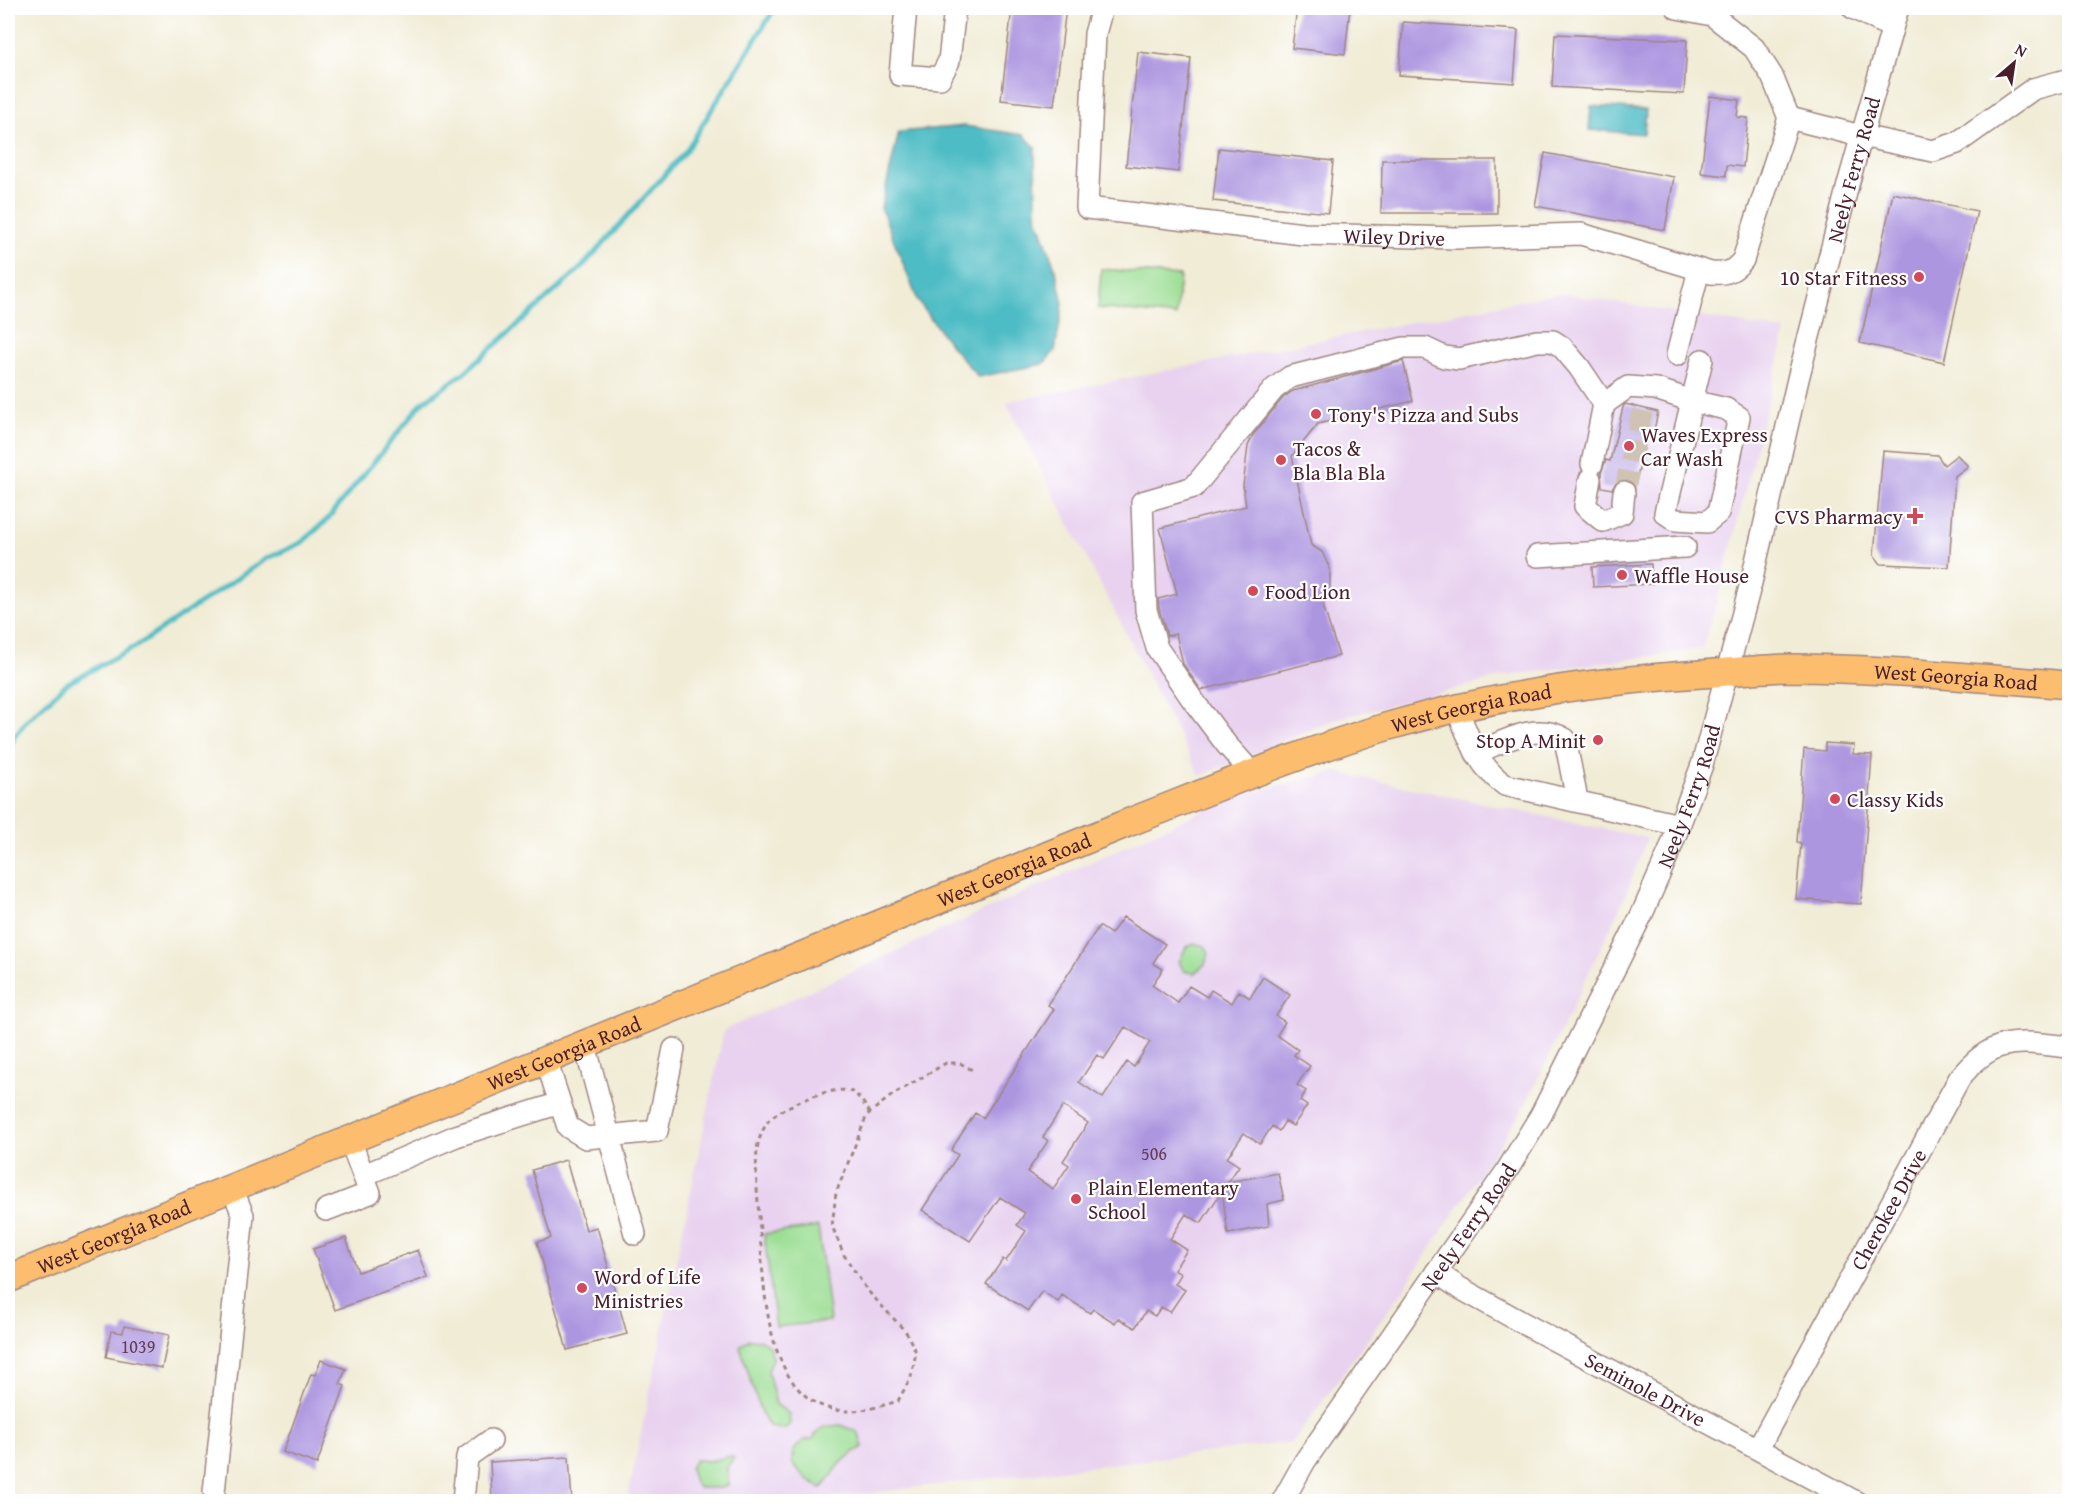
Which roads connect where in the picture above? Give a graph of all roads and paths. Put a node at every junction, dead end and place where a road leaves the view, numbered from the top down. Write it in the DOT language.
graph roads {
  1 [pos="906,8"];
  2 [pos="956,8"];
  3 [pos="1102,8"];
  4 [pos="1677,8"];
  5 [pos="1853,8"];
  6 [pos="1894,17"];
  7 [pos="2070,79"];
  8 [pos="1789,118"];
  9 [pos="1861,136"];
  10 [pos="1699,270"];
  11 [pos="1677,355"];
  12 [pos="1702,360"];
  13 [pos="1692,401"];
  14 [pos="1604,404"];
  15 [pos="1624,492"];
  16 [pos="1684,547"];
  17 [pos="1537,556"];
  18 [pos="1727,672"];
  19 [pos="2070,685"];
  20 [pos="1457,709"];
  21 [pos="1476,753"];
  22 [pos="1253,774"];
  23 [pos="1577,800"];
  24 [pos="1680,825"];
  25 [pos="585,1045"];
  26 [pos="2070,1047"];
  27 [pos="674,1049"];
  28 [pos="546,1060"];
  29 [pos="974,1071"];
  30 [pos="560,1103"];
  31 [pos="870,1113"];
  32 [pos="609,1136"];
  33 [pos="350,1140"];
  34 [pos="364,1175"];
  35 [pos="232,1188"];
  36 [pos="326,1210"];
  37 [pos="635,1234"];
  38 [pos="1436,1272"];
  39 [pos="8,1279"];
  40 [pos="490,1440"];
  41 [pos="1758,1448"];
  42 [pos="214,1492"];
  43 [pos="463,1502"];
  44 [pos="1282,1502"];
  45 [pos="1856,1502"];
  1 -- 2 [label="street"];
  3 -- 10 [label="street, Wiley Drive"];
  4 -- 8 [label="street"];
  5 -- 6 [label="street"];
  6 -- 9 [label="street, Neely Ferry Road"];
  7 -- 9 [label="street"];
  8 -- 9 [label="street"];
  8 -- 10 [label="street, Wiley Drive"];
  9 -- 18 [label="street, Neely Ferry Road"];
  10 -- 11 [label="street"];
  12 -- 13 [label="street"];
  13 -- 13 [label="street"];
  13 -- 14 [label="street"];
  14 -- 15 [label="street"];
  14 -- 22 [label="street"];
  16 -- 17 [label="street"];
  18 -- 19 [label="main road, West Georgia Road"];
  18 -- 20 [label="main road, West Georgia Road"];
  18 -- 24 [label="street, Neely Ferry Road"];
  20 -- 21 [label="street"];
  20 -- 22 [label="main road, West Georgia Road"];
  21 -- 23 [label="street"];
  21 -- 23 [label="street"];
  22 -- 25 [label="main road, West Georgia Road"];
  23 -- 24 [label="street"];
  24 -- 38 [label="street, Neely Ferry Road"];
  25 -- 28 [label="main road, West Georgia Road"];
  25 -- 32 [label="street"];
  26 -- 41 [label="street, Cherokee Drive"];
  27 -- 32 [label="street"];
  28 -- 30 [label="street"];
  28 -- 33 [label="main road, West Georgia Road"];
  29 -- 31 [label="path"];
  30 -- 32 [label="street"];
  30 -- 34 [label="street"];
  31 -- 31 [label="path"];
  32 -- 37 [label="street"];
  33 -- 34 [label="street"];
  33 -- 35 [label="main road, West Georgia Road"];
  34 -- 36 [label="street"];
  35 -- 39 [label="main road, West Georgia Road"];
  35 -- 42 [label="street"];
  38 -- 41 [label="street, Seminole Drive"];
  38 -- 44 [label="street, Neely Ferry Road"];
  40 -- 43 [label="street"];
  41 -- 45 [label="street, Seminole Drive"];
}
